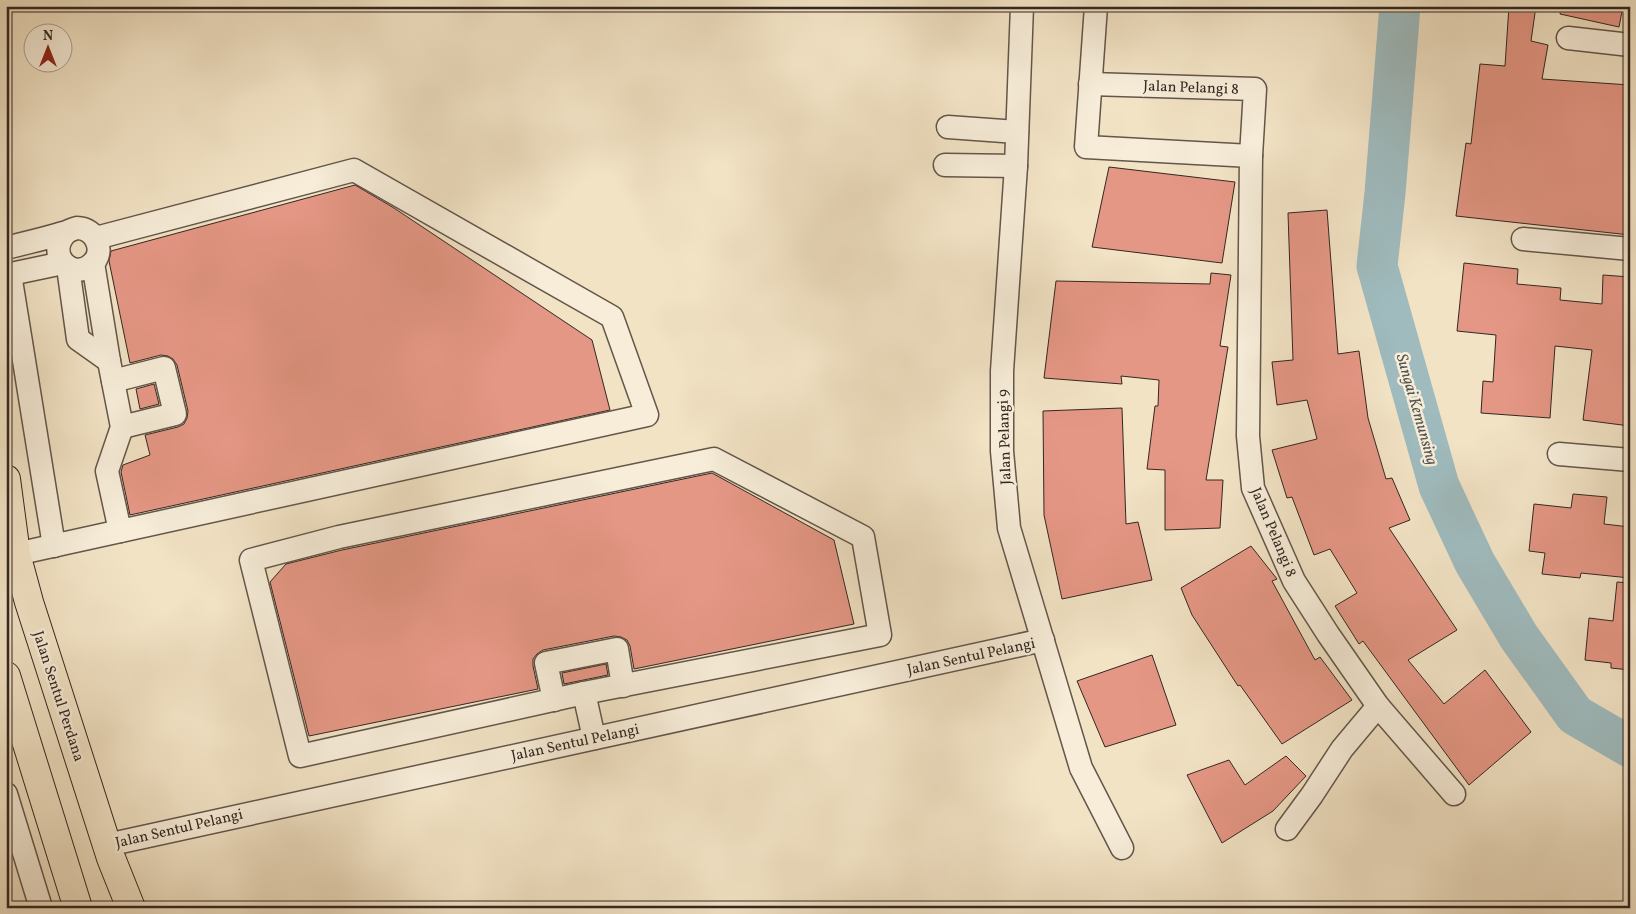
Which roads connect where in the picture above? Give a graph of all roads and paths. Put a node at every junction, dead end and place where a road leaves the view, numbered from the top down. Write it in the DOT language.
graph roads {
  1 [pos="1022,6"];
  2 [pos="1096,6"];
  3 [pos="1568,38"];
  4 [pos="1630,45"];
  5 [pos="1090,84"];
  6 [pos="948,127"];
  7 [pos="1017,132"];
  8 [pos="1251,156"];
  9 [pos="945,165"];
  10 [pos="1016,166"];
  11 [pos="66,233"];
  12 [pos="96,238"];
  13 [pos="1523,239"];
  14 [pos="6,248"];
  15 [pos="1630,249"];
  16 [pos="93,263"];
  17 [pos="66,265"];
  18 [pos="8,275"];
  19 [pos="111,371"];
  20 [pos="122,427"];
  21 [pos="1560,454"];
  22 [pos="1630,460"];
  23 [pos="6,479"];
  24 [pos="120,531"];
  25 [pos="54,546"];
  26 [pos="16,554"];
  27 [pos="1043,640"];
  28 [pos="6,676"];
  29 [pos="624,686"];
  30 [pos="584,693"];
  31 [pos="554,700"];
  32 [pos="1378,706"];
  33 [pos="594,738"];
  34 [pos="6,794"];
  35 [pos="1454,794"];
  36 [pos="1287,829"];
  37 [pos="107,845"];
  38 [pos="1122,848"];
  39 [pos="41,908"];
  40 [pos="78,908"];
  41 [pos="131,908"];
  1 -- 7 [label="street, Jalan Pelangi 9"];
  2 -- 5 [label="street"];
  3 -- 4 [label="street"];
  5 -- 8 [label="street"];
  5 -- 8 [label="street, Jalan Pelangi 8"];
  6 -- 7 [label="street"];
  7 -- 10 [label="street, Jalan Pelangi 9"];
  8 -- 32 [label="street, Jalan Pelangi 8"];
  9 -- 10 [label="street"];
  10 -- 27 [label="street, Jalan Pelangi 9"];
  11 -- 12 [label="street"];
  11 -- 14 [label="street"];
  11 -- 17 [label="street"];
  12 -- 16 [label="street"];
  12 -- 24 [label="street"];
  13 -- 15 [label="street"];
  16 -- 17 [label="street"];
  16 -- 19 [label="street"];
  17 -- 18 [label="street"];
  17 -- 19 [label="street"];
  18 -- 25 [label="street"];
  19 -- 20 [label="street"];
  19 -- 20 [label="street"];
  20 -- 24 [label="street"];
  21 -- 22 [label="street"];
  23 -- 26 [label="main road, Jalan Sentul Perdana"];
  24 -- 25 [label="street"];
  25 -- 26 [label="street"];
  26 -- 37 [label="main road, Jalan Sentul Perdana"];
  27 -- 33 [label="street, Jalan Sentul Pelangi"];
  27 -- 38 [label="street, Jalan Pelangi 9"];
  28 -- 40 [label="main road"];
  29 -- 30 [label="street"];
  29 -- 31 [label="street"];
  29 -- 31 [label="street"];
  30 -- 31 [label="street"];
  30 -- 33 [label="street"];
  32 -- 35 [label="street, Jalan Pelangi 8"];
  32 -- 36 [label="street"];
  33 -- 37 [label="street, Jalan Sentul Pelangi"];
  34 -- 39 [label="street"];
  37 -- 41 [label="main road, Jalan Sentul Perdana"];
}
